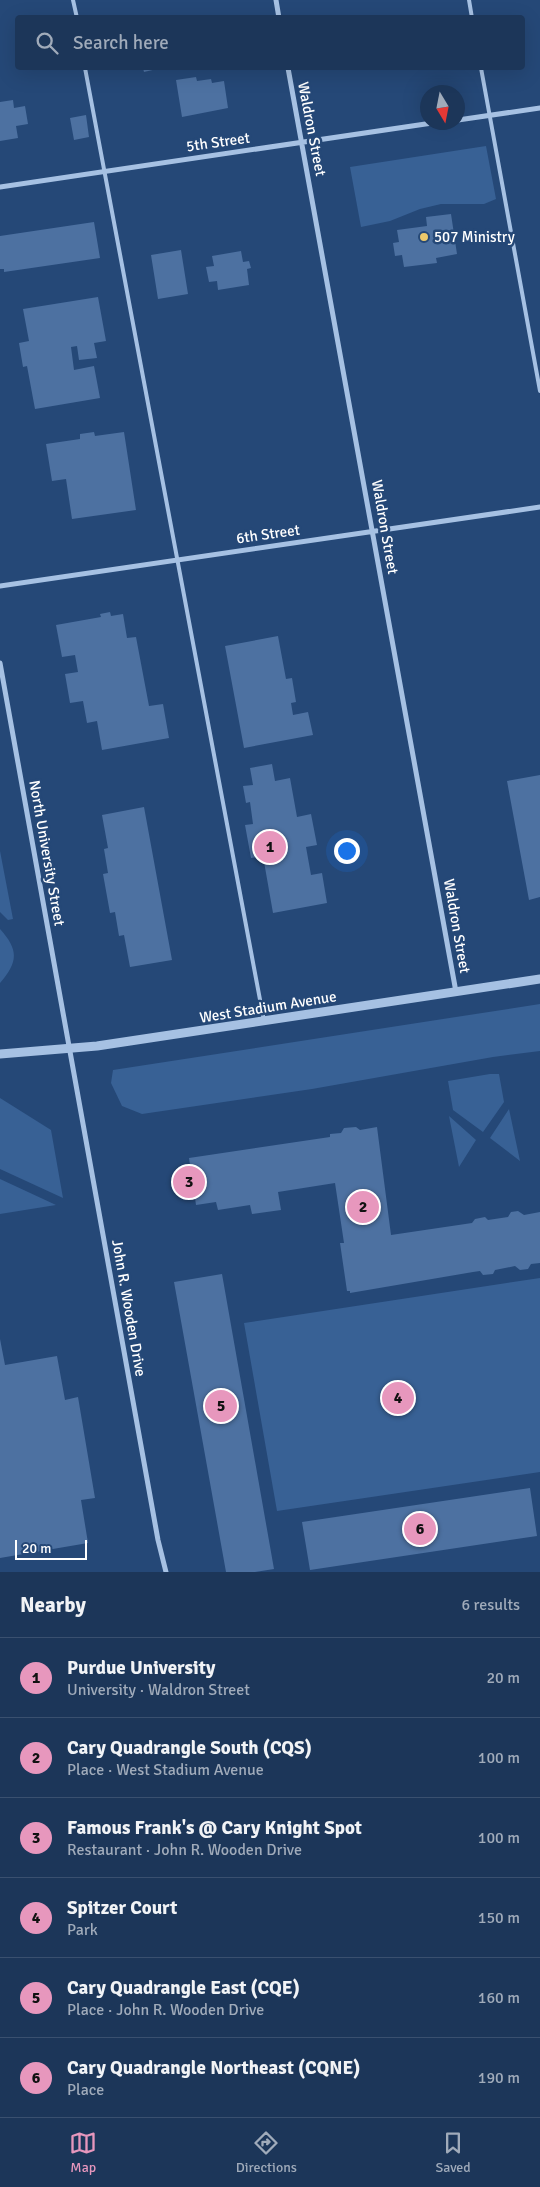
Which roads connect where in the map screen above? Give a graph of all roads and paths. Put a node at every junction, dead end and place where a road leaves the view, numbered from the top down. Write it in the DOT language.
graph roads {
  1 [pos="73,0"];
  2 [pos="276,0"];
  3 [pos="469,0"];
  4 [pos="76,15"];
  5 [pos="278,15"];
  6 [pos="472,15"];
  7 [pos="86,70"];
  8 [pos="288,70"];
  9 [pos="481,70"];
  10 [pos="540,108"];
  11 [pos="490,115"];
  12 [pos="465,119"];
  13 [pos="420,125"];
  14 [pos="302,142"];
  15 [pos="105,172"];
  16 [pos="0,187"];
  17 [pos="540,391"];
  18 [pos="540,507"];
  19 [pos="373,531"];
  20 [pos="177,560"];
  21 [pos="0,586"];
  22 [pos="0,663"];
  23 [pos="540,979"];
  24 [pos="456,992"];
  25 [pos="264,1021"];
  26 [pos="68,1048"];
  27 [pos="0,1054"];
  28 [pos="166,1572"];
  1 -- 4 [label="lane"];
  2 -- 5 [label="street"];
  3 -- 6 [label="lane"];
  7 -- 15 [label="lane"];
  8 -- 14 [label="street, Waldron Street"];
  9 -- 11 [label="lane"];
  10 -- 11 [label="street"];
  11 -- 12 [label="street"];
  11 -- 17 [label="lane"];
  13 -- 14 [label="street, 5th Street"];
  14 -- 15 [label="street, 5th Street"];
  14 -- 19 [label="street, Waldron Street"];
  15 -- 16 [label="street, 5th Street"];
  15 -- 20 [label="lane"];
  18 -- 19 [label="street, 6th Street"];
  19 -- 20 [label="street, 6th Street"];
  19 -- 24 [label="street, Waldron Street"];
  20 -- 21 [label="street, 6th Street"];
  20 -- 25 [label="lane"];
  22 -- 26 [label="street, North University Street"];
  23 -- 24 [label="street, West Stadium Avenue"];
  24 -- 25 [label="street, West Stadium Avenue"];
  25 -- 26 [label="street, West Stadium Avenue"];
  26 -- 27 [label="street, West Stadium Avenue"];
  26 -- 28 [label="street, John R. Wooden Drive"];
}
